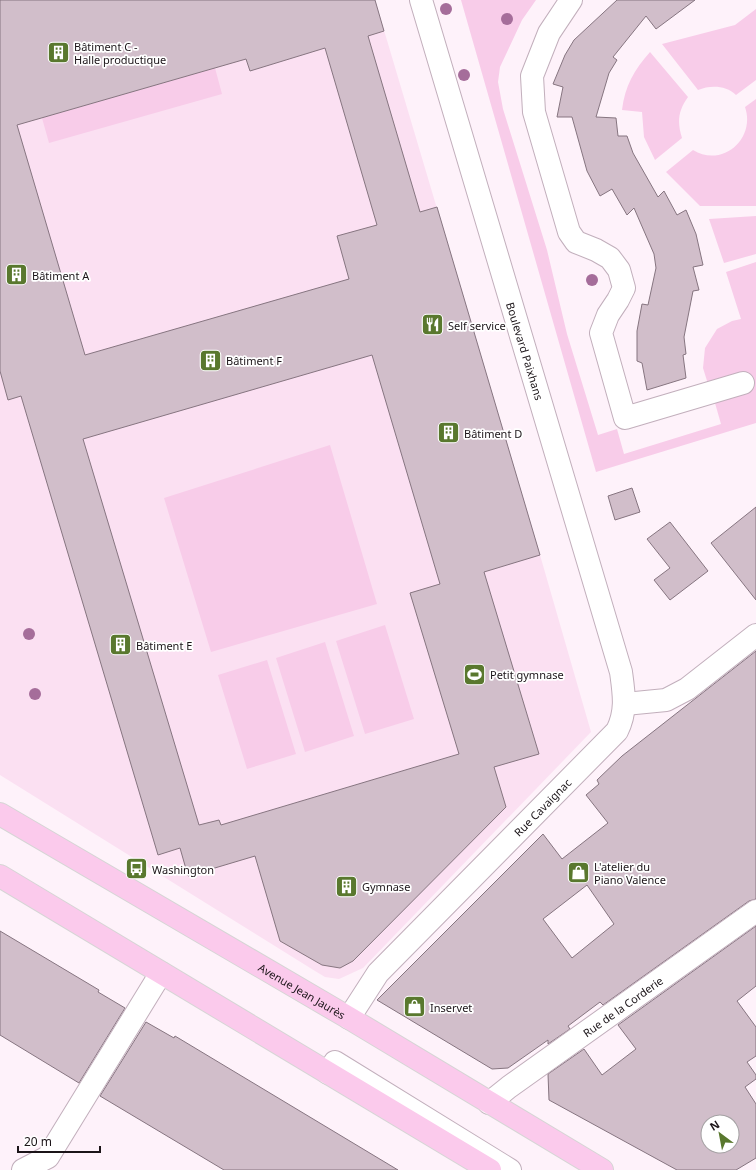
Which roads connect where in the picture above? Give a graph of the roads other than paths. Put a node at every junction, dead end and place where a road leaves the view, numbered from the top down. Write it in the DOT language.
graph roads {
  1 [pos="421,0"];
  2 [pos="571,0"];
  3 [pos="743,383"];
  4 [pos="756,635"];
  5 [pos="625,704"];
  6 [pos="0,814"];
  7 [pos="0,876"];
  8 [pos="756,911"];
  9 [pos="161,973"];
  10 [pos="349,1018"];
  11 [pos="328,1073"];
  12 [pos="489,1103"];
  13 [pos="588,1167"];
  14 [pos="23,1170"];
  15 [pos="490,1170"];
  16 [pos="510,1170"];
  1 -- 5 [label="street, Boulevard Paixhans"];
  2 -- 3 [label="street"];
  4 -- 5 [label="street"];
  5 -- 10 [label="street, Rue Cavaignac"];
  6 -- 10 [label="main road, Avenue Jean Jaurès"];
  7 -- 9 [label="main road"];
  8 -- 12 [label="street, Rue de la Corderie"];
  9 -- 11 [label="main road"];
  9 -- 14 [label="street"];
  10 -- 12 [label="main road, Avenue Jean Jaurès"];
  11 -- 15 [label="main road"];
  11 -- 16 [label="street"];
  12 -- 13 [label="main road, Avenue Jean Jaurès"];
}
